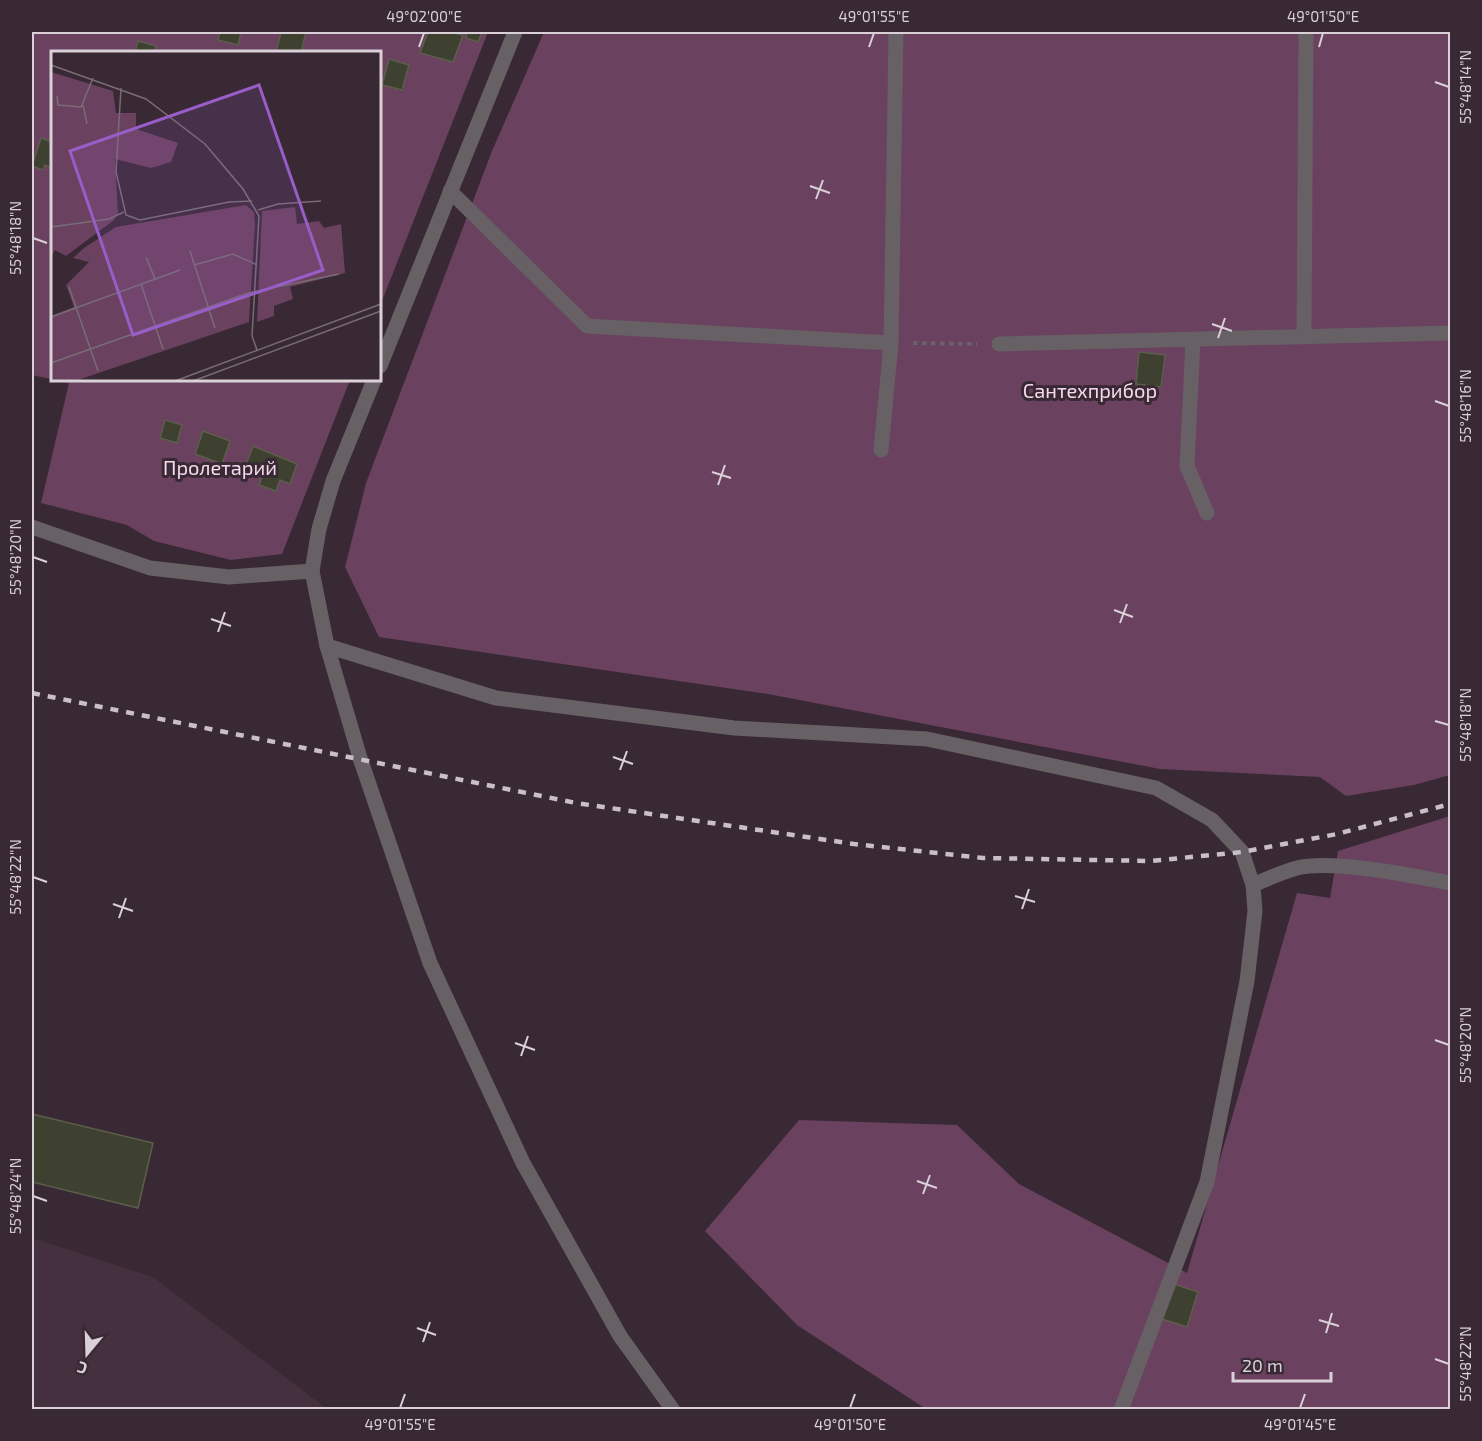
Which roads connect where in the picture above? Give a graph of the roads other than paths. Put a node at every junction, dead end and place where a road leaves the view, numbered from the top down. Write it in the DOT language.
graph roads {
  1 [pos="515,32"];
  2 [pos="896,32"];
  3 [pos="1306,32"];
  4 [pos="450,191"];
  5 [pos="1450,333"];
  6 [pos="1304,338"];
  7 [pos="1193,340"];
  8 [pos="891,343"];
  9 [pos="999,344"];
  10 [pos="381,364"];
  11 [pos="374,381"];
  12 [pos="881,450"];
  13 [pos="1207,513"];
  14 [pos="32,526"];
  15 [pos="312,571"];
  16 [pos="327,646"];
  17 [pos="1450,883"];
  18 [pos="1253,885"];
  19 [pos="673,1410"];
  20 [pos="1121,1410"];
  1 -- 4 [label="street"];
  2 -- 8 [label="street"];
  3 -- 6 [label="street"];
  4 -- 8 [label="street"];
  4 -- 10 [label="street"];
  5 -- 6 [label="street"];
  6 -- 7 [label="street"];
  7 -- 9 [label="street"];
  7 -- 13 [label="street"];
  8 -- 12 [label="street"];
  11 -- 15 [label="street"];
  14 -- 15 [label="street"];
  15 -- 16 [label="street"];
  16 -- 18 [label="street"];
  16 -- 19 [label="street"];
  17 -- 18 [label="street"];
  18 -- 20 [label="street"];
}
